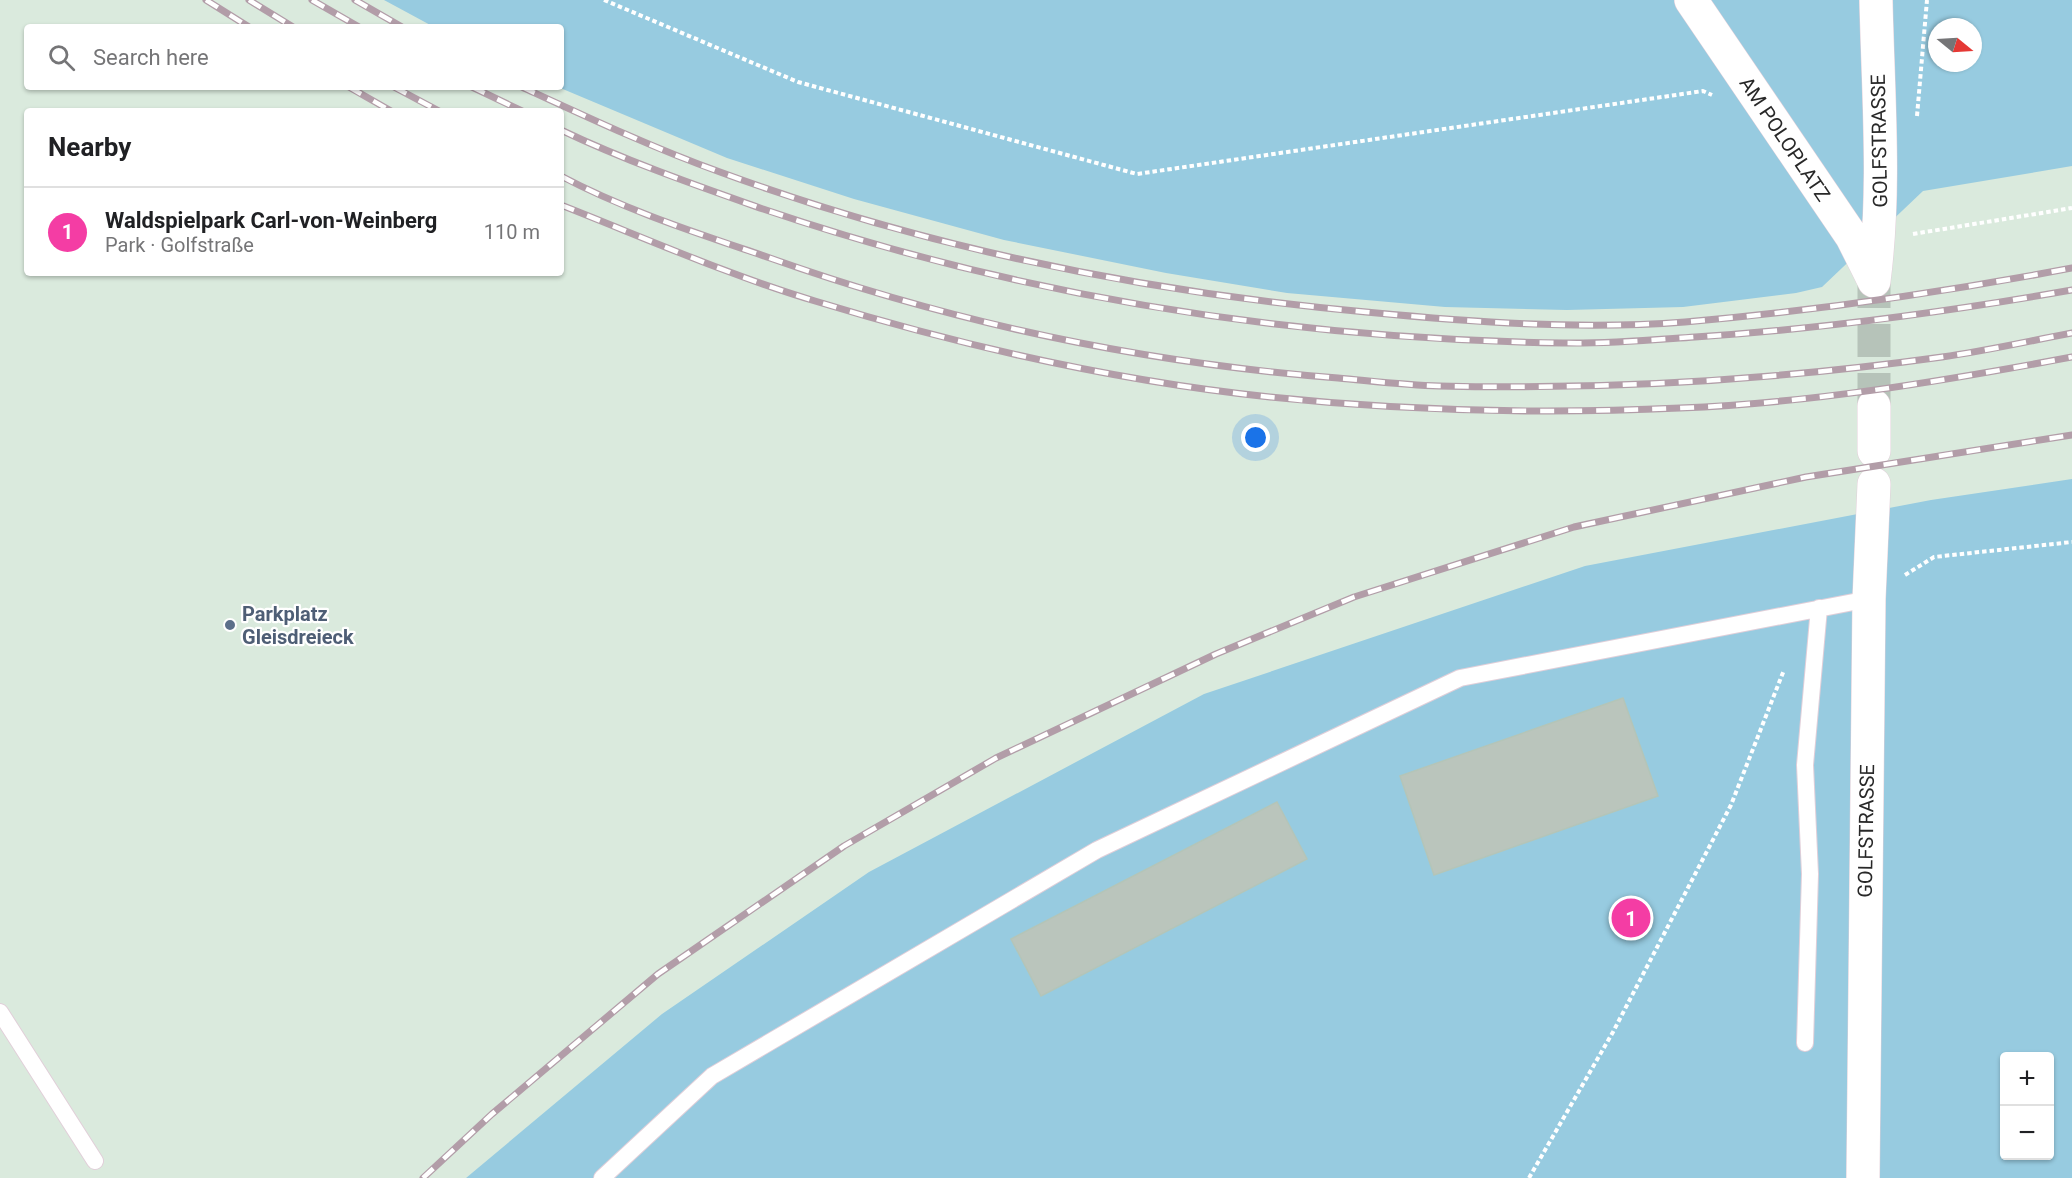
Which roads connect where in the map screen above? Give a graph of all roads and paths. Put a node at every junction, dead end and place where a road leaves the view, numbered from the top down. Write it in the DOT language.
graph roads {
  1 [pos="604,0"];
  2 [pos="1691,0"];
  3 [pos="1876,0"];
  4 [pos="1720,98"];
  5 [pos="2072,208"];
  6 [pos="1906,235"];
  7 [pos="1874,281"];
  8 [pos="1874,406"];
  9 [pos="1874,451"];
  10 [pos="1874,484"];
  11 [pos="2072,542"];
  12 [pos="1869,599"];
  13 [pos="1820,609"];
  14 [pos="1787,664"];
  15 [pos="0,1012"];
  16 [pos="1805,1043"];
  17 [pos="95,1161"];
  18 [pos="602,1178"];
  19 [pos="1529,1178"];
  20 [pos="1863,1178"];
  1 -- 4 [label="path"];
  2 -- 7 [label="street, AM POLOPLATZ"];
  3 -- 7 [label="street, GOLFSTRASSE"];
  5 -- 6 [label="path"];
  8 -- 9 [label="street"];
  10 -- 12 [label="street, GOLFSTRASSE"];
  11 -- 12 [label="path"];
  12 -- 13 [label="lane"];
  12 -- 20 [label="street, GOLFSTRASSE"];
  13 -- 16 [label="lane"];
  13 -- 18 [label="lane"];
  14 -- 19 [label="path"];
  15 -- 17 [label="lane"];
}
